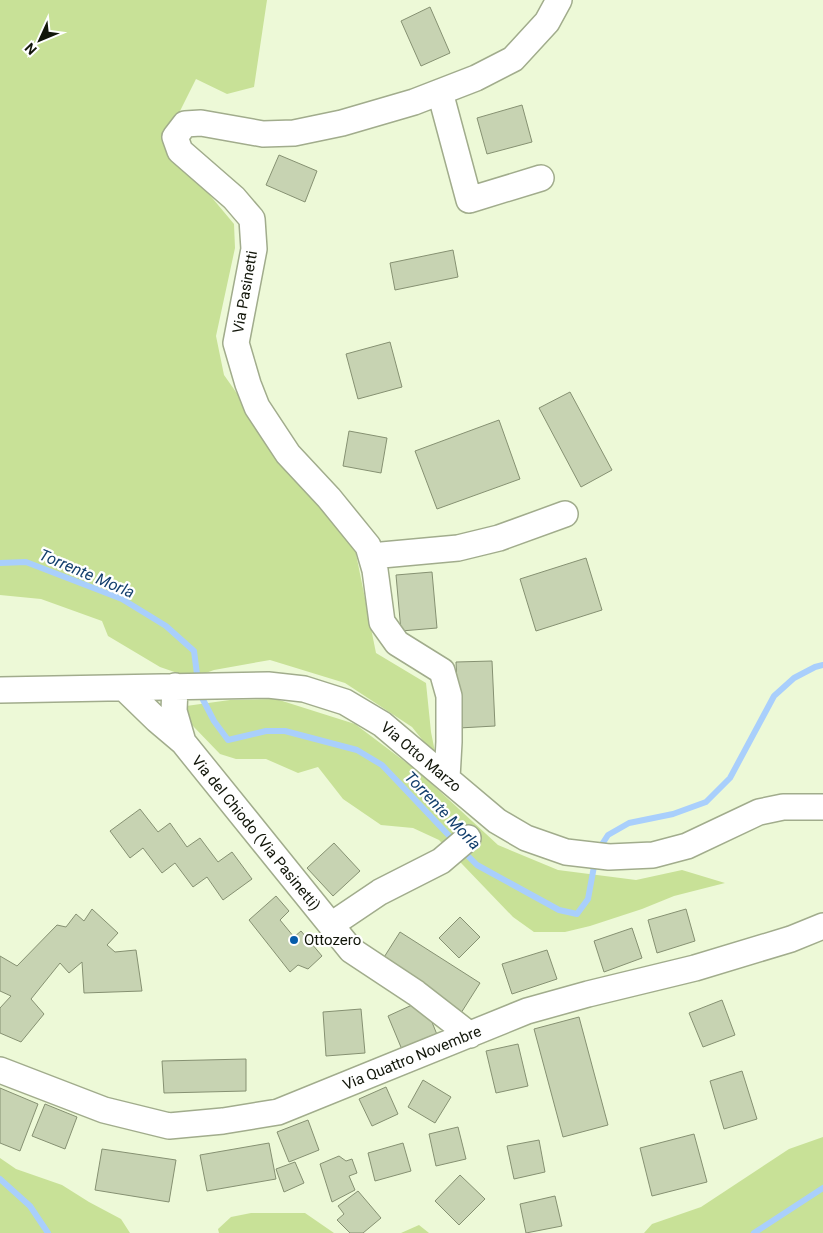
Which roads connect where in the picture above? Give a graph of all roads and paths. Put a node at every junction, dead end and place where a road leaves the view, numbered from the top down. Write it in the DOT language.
graph roads {
  1 [pos="560,0"];
  2 [pos="440,92"];
  3 [pos="541,178"];
  4 [pos="565,514"];
  5 [pos="371,556"];
  6 [pos="177,686"];
  7 [pos="124,688"];
  8 [pos="0,690"];
  9 [pos="183,742"];
  10 [pos="447,778"];
  11 [pos="823,807"];
  12 [pos="468,838"];
  13 [pos="331,925"];
  14 [pos="823,926"];
  15 [pos="470,1035"];
  16 [pos="0,1070"];
  1 -- 2 [label="street, Via Pasinetti"];
  2 -- 3 [label="street"];
  2 -- 5 [label="street, Via Pasinetti"];
  4 -- 5 [label="street"];
  5 -- 10 [label="street, Via Pasinetti"];
  6 -- 7 [label="street, Via Otto Marzo"];
  6 -- 9 [label="street"];
  6 -- 10 [label="street, Via Otto Marzo"];
  7 -- 8 [label="street, Via Otto Marzo"];
  7 -- 9 [label="street"];
  9 -- 13 [label="street, Via del Chiodo (Via Pasinetti)"];
  10 -- 11 [label="street, Via Otto Marzo"];
  12 -- 13 [label="street"];
  13 -- 15 [label="street, Via del Chiodo (Via Pasinetti)"];
  14 -- 15 [label="street, Via Quattro Novembre"];
  15 -- 16 [label="street, Via Quattro Novembre"];
}
